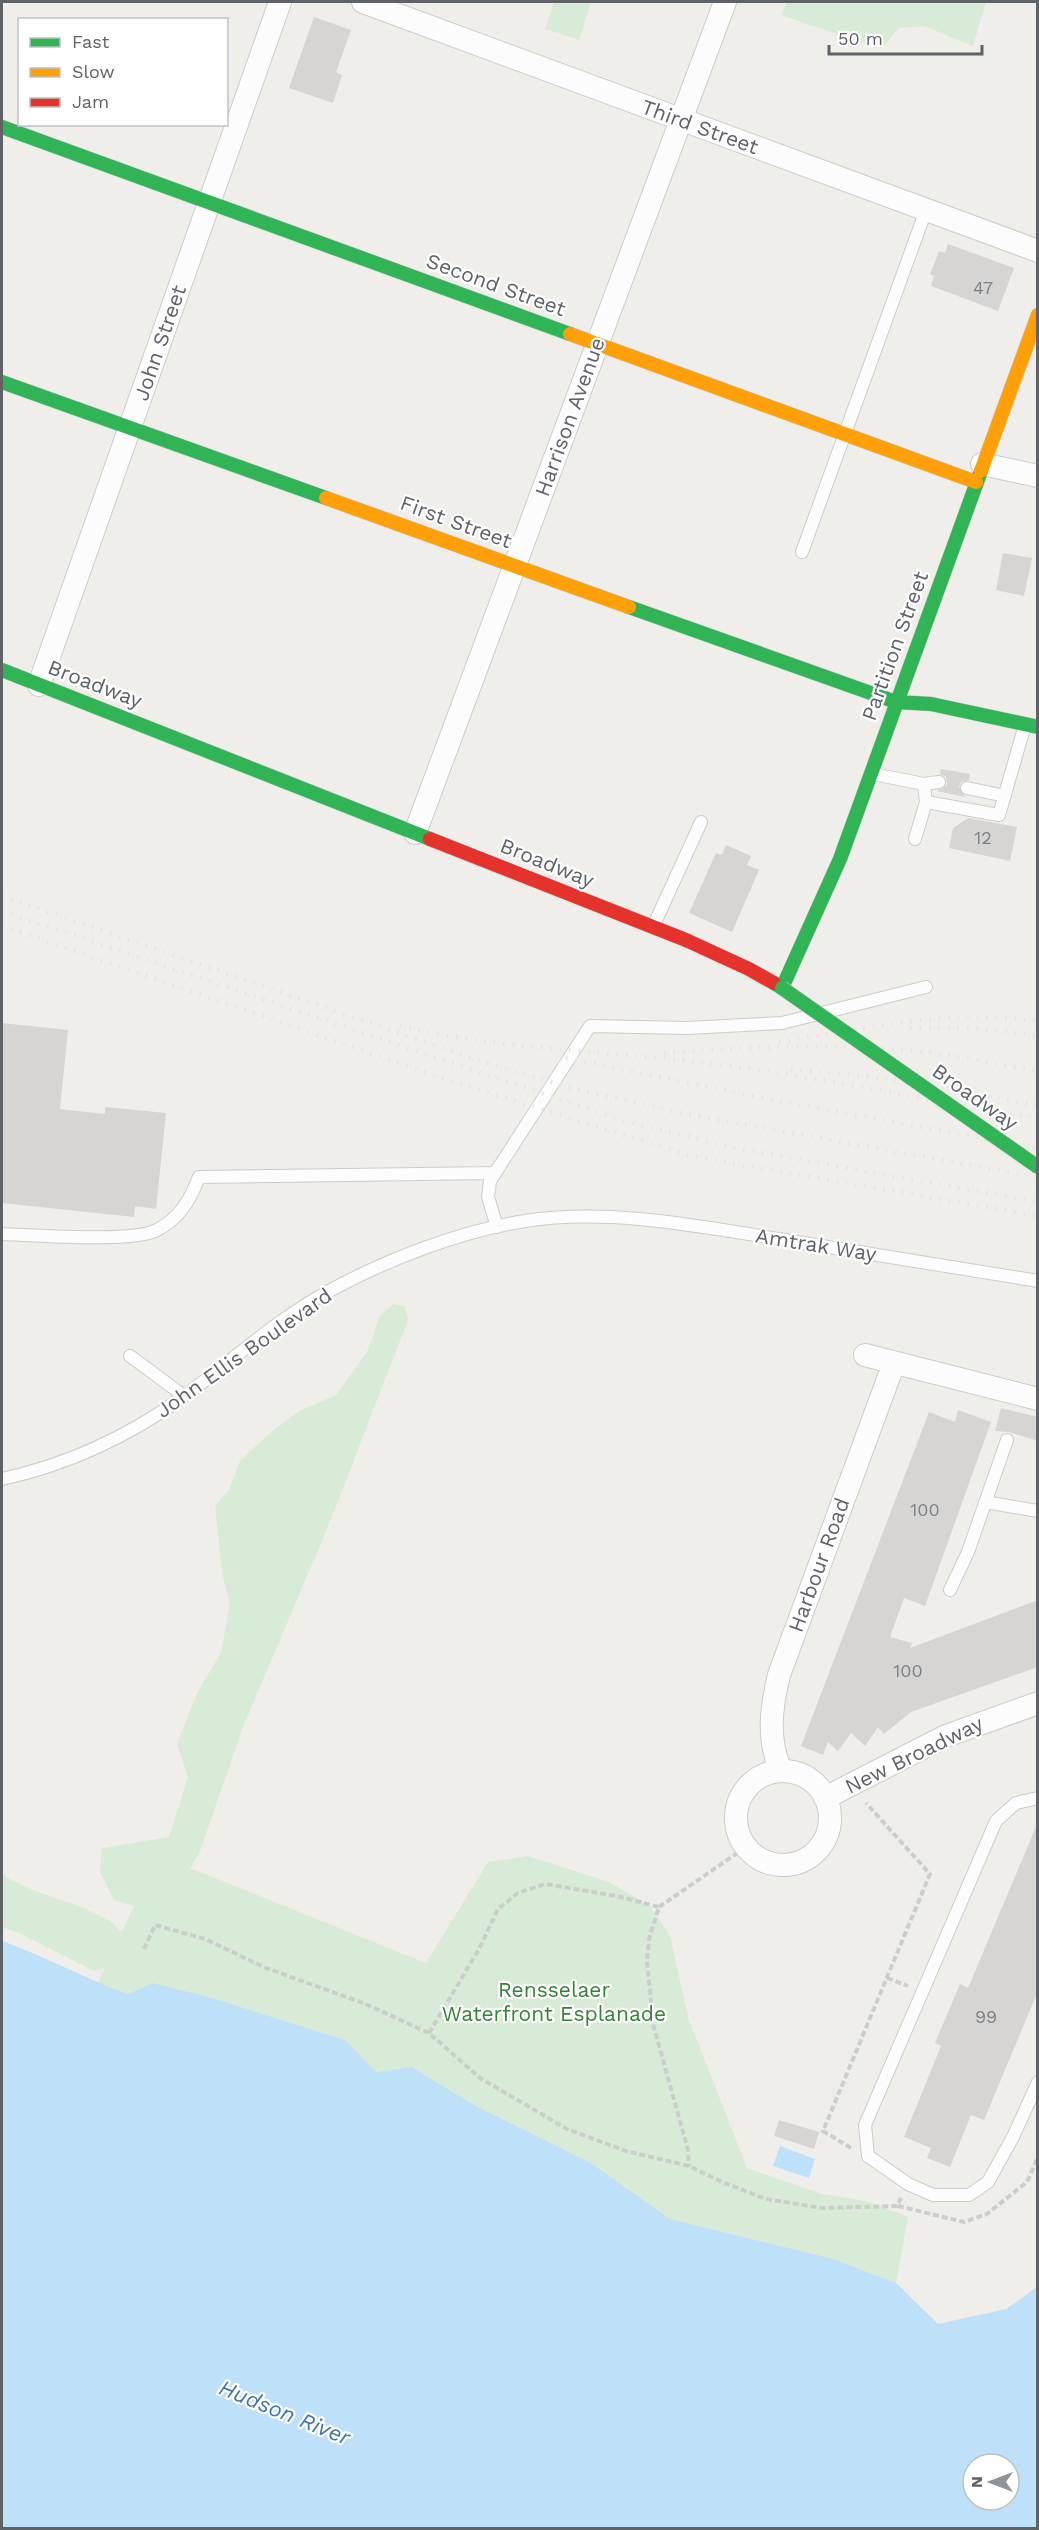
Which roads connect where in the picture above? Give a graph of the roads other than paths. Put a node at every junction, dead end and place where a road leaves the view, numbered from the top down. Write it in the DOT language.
graph roads {
  1 [pos="280,2"];
  2 [pos="363,2"];
  3 [pos="725,2"];
  4 [pos="681,120"];
  5 [pos="2,127"];
  6 [pos="210,203"];
  7 [pos="926,210"];
  8 [pos="1038,250"];
  9 [pos="1038,315"];
  10 [pos="597,344"];
  11 [pos="2,382"];
  12 [pos="130,428"];
  13 [pos="844,434"];
  14 [pos="979,473"];
  15 [pos="1038,476"];
  16 [pos="802,552"];
  17 [pos="514,565"];
  18 [pos="2,670"];
  19 [pos="39,685"];
  20 [pos="896,702"];
  21 [pos="1032,725"];
  22 [pos="871,774"];
  23 [pos="939,782"];
  24 [pos="924,784"];
  25 [pos="967,788"];
  26 [pos="1005,796"];
  27 [pos="926,802"];
  28 [pos="701,822"];
  29 [pos="415,832"];
  30 [pos="915,839"];
  31 [pos="653,928"];
  32 [pos="926,987"];
  33 [pos="782,988"];
  34 [pos="1038,1167"];
  35 [pos="494,1173"];
  36 [pos="594,1218"];
  37 [pos="497,1227"];
  38 [pos="2,1234"];
  39 [pos="1038,1281"];
  40 [pos="865,1355"];
  41 [pos="130,1356"];
  42 [pos="894,1363"];
  43 [pos="184,1396"];
  44 [pos="1038,1399"];
  45 [pos="1006,1440"];
  46 [pos="2,1479"];
  47 [pos="985,1502"];
  48 [pos="1038,1511"];
  49 [pos="950,1590"];
  50 [pos="1038,1703"];
  51 [pos="780,1771"];
  52 [pos="825,1798"];
  53 [pos="1038,1798"];
  54 [pos="1038,2082"];
  1 -- 6 [label="street, John Street"];
  2 -- 4 [label="street, Third Street"];
  3 -- 4 [label="street, Harrison Avenue"];
  4 -- 7 [label="street, Third Street"];
  4 -- 10 [label="street, Harrison Avenue"];
  5 -- 6 [label="street, Second Street"];
  6 -- 10 [label="street, Second Street"];
  6 -- 12 [label="street, John Street"];
  7 -- 8 [label="street, Third Street"];
  7 -- 13 [label="lane"];
  9 -- 14 [label="street, Partition Street"];
  10 -- 13 [label="street, Second Street"];
  10 -- 17 [label="street, Harrison Avenue"];
  11 -- 12 [label="street, First Street"];
  12 -- 17 [label="street, First Street"];
  12 -- 19 [label="street, John Street"];
  13 -- 14 [label="street, Second Street"];
  13 -- 16 [label="lane"];
  14 -- 15 [label="street"];
  14 -- 20 [label="street, Partition Street"];
  17 -- 20 [label="street, First Street"];
  17 -- 29 [label="street, Harrison Avenue"];
  18 -- 19 [label="street, Broadway"];
  19 -- 29 [label="street, Broadway"];
  20 -- 21 [label="street, First Street"];
  20 -- 22 [label="street, Partition Street"];
  21 -- 26 [label="lane"];
  22 -- 24 [label="lane"];
  22 -- 33 [label="street, Partition Street"];
  23 -- 24 [label="lane"];
  24 -- 27 [label="lane"];
  25 -- 26 [label="lane"];
  26 -- 27 [label="lane"];
  27 -- 30 [label="lane"];
  28 -- 31 [label="lane"];
  29 -- 31 [label="street, Broadway"];
  31 -- 33 [label="street, Broadway"];
  32 -- 35 [label="lane"];
  33 -- 34 [label="street, Broadway, bridge"];
  35 -- 37 [label="lane"];
  35 -- 38 [label="lane"];
  36 -- 37 [label="lane, John Ellis Boulevard"];
  36 -- 39 [label="lane, Amtrak Way"];
  37 -- 43 [label="lane, John Ellis Boulevard"];
  40 -- 42 [label="street"];
  41 -- 43 [label="lane"];
  42 -- 44 [label="street"];
  42 -- 51 [label="street, Harbour Road"];
  43 -- 46 [label="lane, John Ellis Boulevard"];
  45 -- 47 [label="lane"];
  47 -- 48 [label="lane"];
  47 -- 49 [label="lane"];
  50 -- 52 [label="street, New Broadway"];
  51 -- 52 [label="street, New Broadway"];
  51 -- 52 [label="street, New Broadway"];
  53 -- 54 [label="lane"];
}
